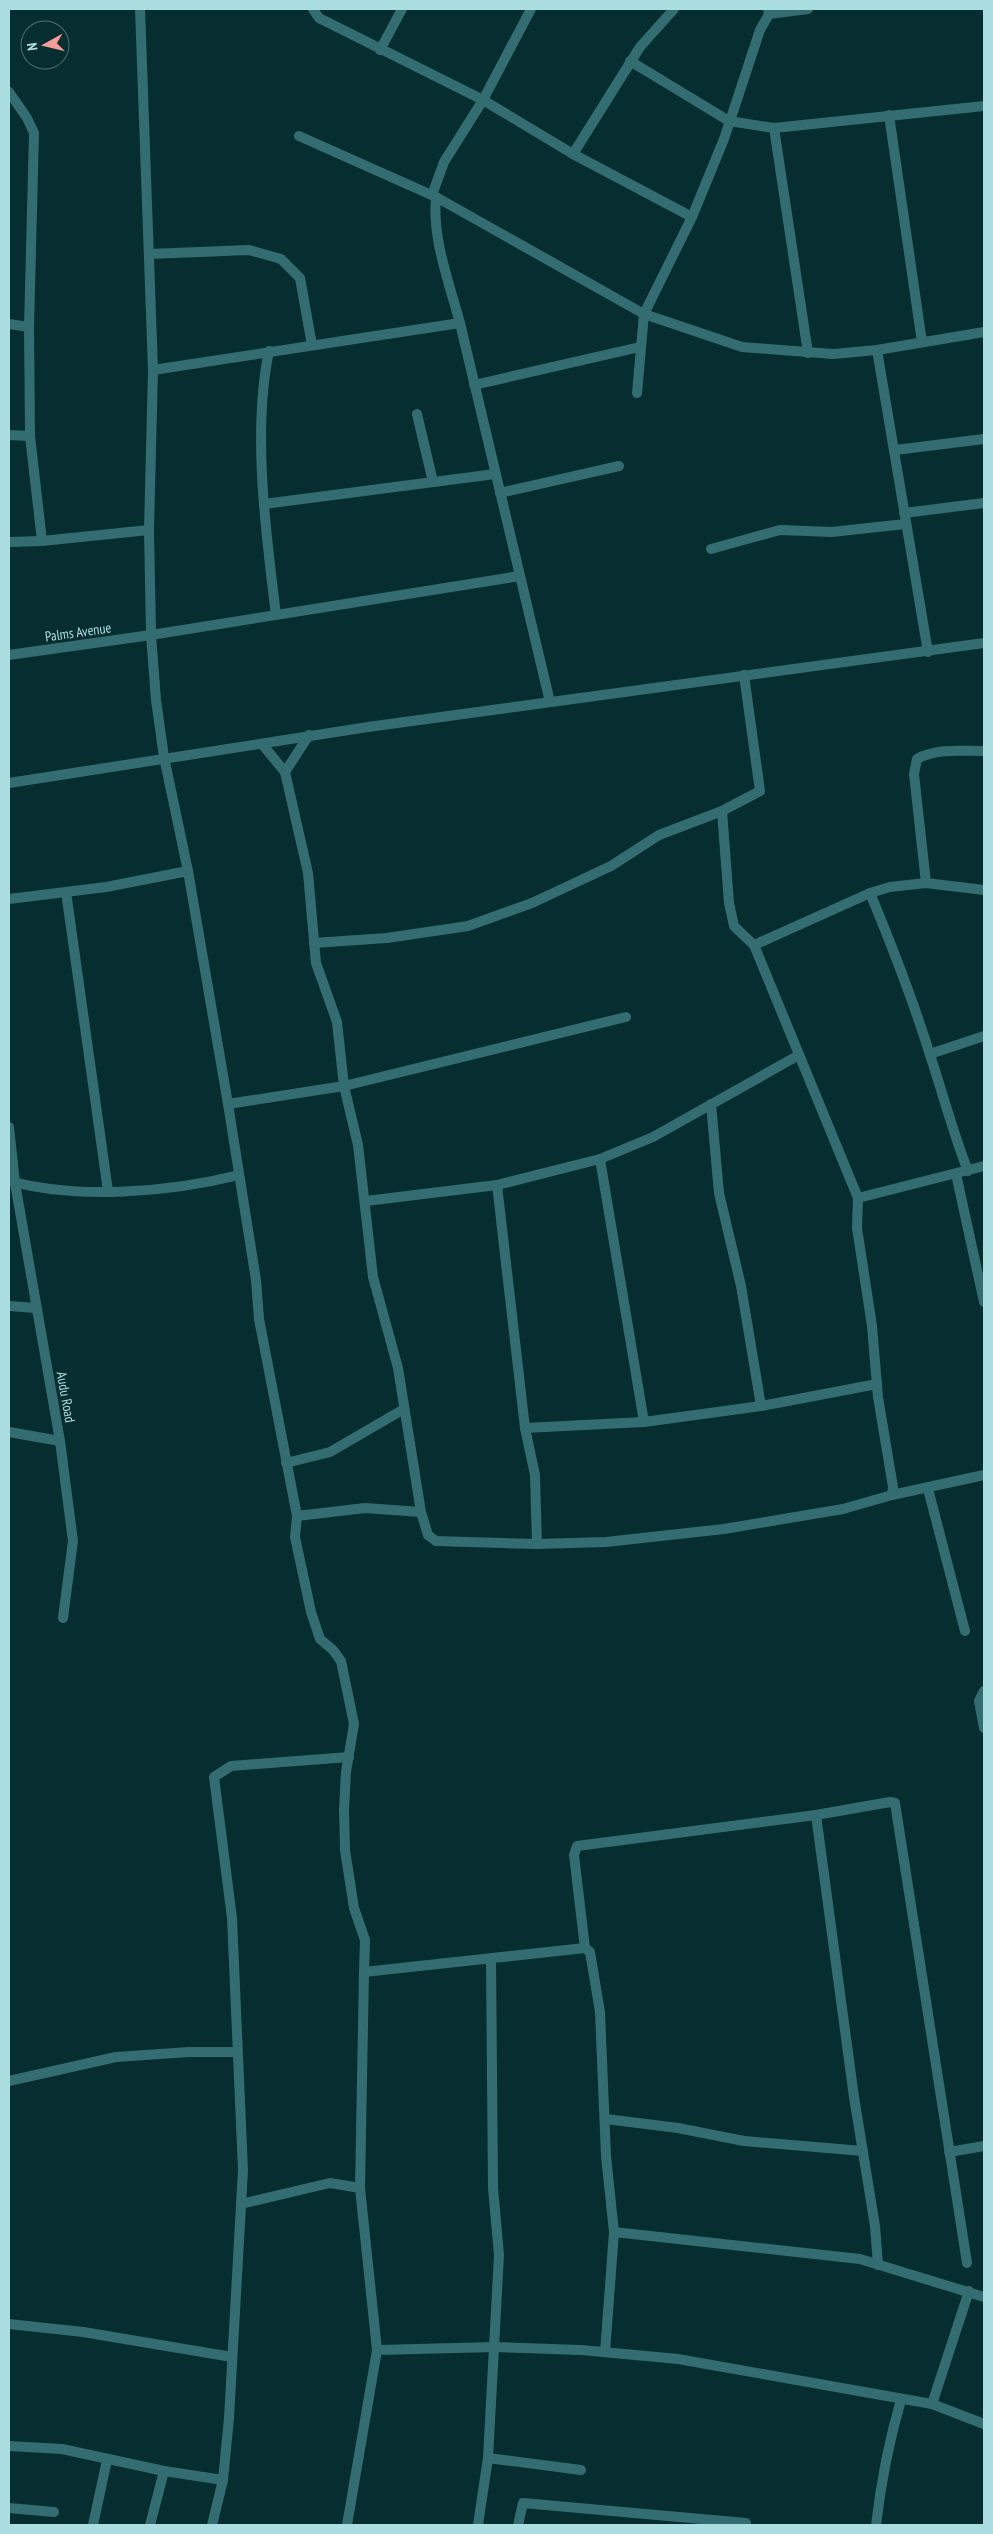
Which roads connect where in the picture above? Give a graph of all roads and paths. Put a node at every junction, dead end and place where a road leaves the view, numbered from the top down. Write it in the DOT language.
graph roads {
  1 [pos="140,9"];
  2 [pos="313,9"];
  3 [pos="402,9"];
  4 [pos="531,9"];
  5 [pos="674,9"];
  6 [pos="808,9"];
  7 [pos="768,11"];
  8 [pos="380,50"];
  9 [pos="630,62"];
  10 [pos="9,92"];
  11 [pos="483,100"];
  12 [pos="984,106"];
  13 [pos="889,115"];
  14 [pos="729,121"];
  15 [pos="774,128"];
  16 [pos="299,136"];
  17 [pos="572,154"];
  18 [pos="436,196"];
  19 [pos="692,217"];
  20 [pos="149,254"];
  21 [pos="644,314"];
  22 [pos="460,323"];
  23 [pos="9,324"];
  24 [pos="29,327"];
  25 [pos="984,332"];
  26 [pos="922,342"];
  27 [pos="312,345"];
  28 [pos="640,346"];
  29 [pos="877,350"];
  30 [pos="269,352"];
  31 [pos="808,352"];
  32 [pos="153,370"];
  33 [pos="474,386"];
  34 [pos="637,393"];
  35 [pos="418,414"];
  36 [pos="9,435"];
  37 [pos="30,436"];
  38 [pos="984,439"];
  39 [pos="895,450"];
  40 [pos="619,466"];
  41 [pos="495,474"];
  42 [pos="434,482"];
  43 [pos="500,493"];
  44 [pos="984,503"];
  45 [pos="264,504"];
  46 [pos="904,513"];
  47 [pos="905,524"];
  48 [pos="148,530"];
  49 [pos="9,542"];
  50 [pos="42,542"];
  51 [pos="711,549"];
  52 [pos="520,576"];
  53 [pos="276,615"];
  54 [pos="151,635"];
  55 [pos="984,643"];
  56 [pos="928,652"];
  57 [pos="9,655"];
  58 [pos="744,675"];
  59 [pos="550,702"];
  60 [pos="310,735"];
  61 [pos="262,744"];
  62 [pos="984,751"];
  63 [pos="164,757"];
  64 [pos="285,772"];
  65 [pos="9,783"];
  66 [pos="722,811"];
  67 [pos="188,871"];
  68 [pos="926,882"];
  69 [pos="984,890"];
  70 [pos="66,892"];
  71 [pos="870,893"];
  72 [pos="9,899"];
  73 [pos="314,943"];
  74 [pos="754,945"];
  75 [pos="626,1017"];
  76 [pos="984,1036"];
  77 [pos="930,1054"];
  78 [pos="799,1056"];
  79 [pos="344,1086"];
  80 [pos="228,1104"];
  81 [pos="711,1104"];
  82 [pos="9,1127"];
  83 [pos="600,1159"];
  84 [pos="984,1166"];
  85 [pos="968,1171"];
  86 [pos="956,1174"];
  87 [pos="239,1175"];
  88 [pos="12,1182"];
  89 [pos="497,1185"];
  90 [pos="108,1191"];
  91 [pos="858,1198"];
  92 [pos="366,1201"];
  93 [pos="984,1295"];
  94 [pos="9,1306"];
  95 [pos="36,1308"];
  96 [pos="877,1384"];
  97 [pos="761,1406"];
  98 [pos="404,1409"];
  99 [pos="644,1422"];
  100 [pos="525,1428"];
  101 [pos="9,1432"];
  102 [pos="60,1441"];
  103 [pos="286,1463"];
  104 [pos="984,1475"];
  105 [pos="928,1489"];
  106 [pos="892,1495"];
  107 [pos="422,1512"];
  108 [pos="297,1516"];
  109 [pos="537,1544"];
  110 [pos="63,1618"];
  111 [pos="965,1631"];
  112 [pos="984,1691"];
  113 [pos="984,1728"];
  114 [pos="350,1757"];
  115 [pos="816,1815"];
  116 [pos="585,1948"];
  117 [pos="491,1959"];
  118 [pos="364,1972"];
  119 [pos="237,2052"];
  120 [pos="9,2081"];
  121 [pos="606,2119"];
  122 [pos="984,2146"];
  123 [pos="864,2151"];
  124 [pos="949,2152"];
  125 [pos="360,2188"];
  126 [pos="242,2204"];
  127 [pos="614,2232"];
  128 [pos="967,2263"];
  129 [pos="878,2265"];
  130 [pos="968,2291"];
  131 [pos="984,2297"];
  132 [pos="9,2324"];
  133 [pos="495,2347"];
  134 [pos="377,2350"];
  135 [pos="605,2352"];
  136 [pos="232,2356"];
  137 [pos="901,2400"];
  138 [pos="932,2404"];
  139 [pos="984,2424"];
  140 [pos="9,2446"];
  141 [pos="488,2458"];
  142 [pos="107,2460"];
  143 [pos="581,2470"];
  144 [pos="164,2471"];
  145 [pos="223,2480"];
  146 [pos="9,2508"];
  147 [pos="54,2512"];
  148 [pos="746,2523"];
  149 [pos="94,2525"];
  150 [pos="150,2525"];
  151 [pos="212,2525"];
  152 [pos="347,2525"];
  153 [pos="478,2525"];
  154 [pos="518,2525"];
  155 [pos="876,2525"];
  1 -- 20 [label="street"];
  2 -- 8 [label="street"];
  3 -- 8 [label="street"];
  4 -- 11 [label="street"];
  5 -- 9 [label="street"];
  6 -- 7 [label="street"];
  7 -- 14 [label="street"];
  8 -- 11 [label="street"];
  9 -- 14 [label="street"];
  9 -- 17 [label="street"];
  10 -- 24 [label="street"];
  11 -- 17 [label="street"];
  11 -- 18 [label="street"];
  12 -- 13 [label="street"];
  13 -- 15 [label="street"];
  13 -- 26 [label="street"];
  14 -- 15 [label="street"];
  14 -- 19 [label="street"];
  15 -- 31 [label="street"];
  16 -- 18 [label="street"];
  17 -- 19 [label="street"];
  18 -- 21 [label="street"];
  18 -- 22 [label="street"];
  19 -- 21 [label="street"];
  20 -- 27 [label="street"];
  20 -- 32 [label="street"];
  21 -- 28 [label="street"];
  21 -- 31 [label="street"];
  22 -- 27 [label="street"];
  22 -- 33 [label="street"];
  23 -- 24 [label="street"];
  24 -- 37 [label="street"];
  25 -- 26 [label="street"];
  26 -- 29 [label="street"];
  27 -- 30 [label="street"];
  28 -- 33 [label="street"];
  28 -- 34 [label="street"];
  29 -- 31 [label="street"];
  29 -- 39 [label="street"];
  30 -- 32 [label="street"];
  30 -- 45 [label="street"];
  32 -- 48 [label="street"];
  33 -- 41 [label="street"];
  35 -- 42 [label="street"];
  36 -- 37 [label="street"];
  37 -- 50 [label="street"];
  38 -- 39 [label="street"];
  39 -- 46 [label="street"];
  40 -- 43 [label="street"];
  41 -- 42 [label="street"];
  41 -- 43 [label="street"];
  42 -- 45 [label="street"];
  43 -- 52 [label="street"];
  44 -- 46 [label="street"];
  45 -- 53 [label="street"];
  46 -- 47 [label="street"];
  47 -- 51 [label="street"];
  47 -- 56 [label="street"];
  48 -- 50 [label="street"];
  48 -- 54 [label="street"];
  49 -- 50 [label="street"];
  52 -- 53 [label="street, Palms Avenue"];
  52 -- 59 [label="street"];
  53 -- 54 [label="street, Palms Avenue"];
  54 -- 57 [label="street, Palms Avenue"];
  54 -- 63 [label="street"];
  55 -- 56 [label="street"];
  56 -- 58 [label="street"];
  58 -- 59 [label="street"];
  58 -- 66 [label="street"];
  59 -- 60 [label="street"];
  60 -- 61 [label="street"];
  60 -- 64 [label="street"];
  61 -- 63 [label="street"];
  61 -- 64 [label="street"];
  62 -- 68 [label="street"];
  63 -- 65 [label="street"];
  63 -- 67 [label="street"];
  64 -- 73 [label="street"];
  66 -- 73 [label="street"];
  66 -- 74 [label="street"];
  67 -- 70 [label="street"];
  67 -- 80 [label="street"];
  68 -- 69 [label="street"];
  68 -- 71 [label="street"];
  70 -- 72 [label="street"];
  70 -- 90 [label="street"];
  71 -- 74 [label="street"];
  71 -- 77 [label="street"];
  73 -- 79 [label="street"];
  74 -- 78 [label="street"];
  75 -- 79 [label="street"];
  76 -- 77 [label="street"];
  77 -- 85 [label="street"];
  78 -- 81 [label="street"];
  78 -- 91 [label="street"];
  79 -- 80 [label="street"];
  79 -- 92 [label="street"];
  80 -- 87 [label="street"];
  81 -- 83 [label="street"];
  81 -- 97 [label="street"];
  82 -- 88 [label="street, Audu Road"];
  83 -- 89 [label="street"];
  83 -- 99 [label="street"];
  84 -- 85 [label="street"];
  85 -- 86 [label="street"];
  86 -- 91 [label="street"];
  86 -- 93 [label="street"];
  87 -- 90 [label="street"];
  87 -- 103 [label="street"];
  88 -- 90 [label="street"];
  88 -- 95 [label="street, Audu Road"];
  89 -- 92 [label="street"];
  89 -- 100 [label="street"];
  91 -- 96 [label="street"];
  92 -- 98 [label="street"];
  94 -- 95 [label="street"];
  95 -- 102 [label="street, Audu Road"];
  96 -- 97 [label="street"];
  96 -- 106 [label="street"];
  97 -- 99 [label="street"];
  98 -- 103 [label="street"];
  98 -- 107 [label="street"];
  99 -- 100 [label="street"];
  100 -- 109 [label="street"];
  101 -- 102 [label="street"];
  102 -- 110 [label="street, Audu Road"];
  103 -- 108 [label="street"];
  104 -- 105 [label="street"];
  105 -- 106 [label="street"];
  105 -- 111 [label="street"];
  106 -- 109 [label="street"];
  107 -- 108 [label="street"];
  107 -- 109 [label="street"];
  108 -- 114 [label="street"];
  112 -- 113 [label="street"];
  114 -- 118 [label="street"];
  114 -- 119 [label="street"];
  115 -- 116 [label="street"];
  115 -- 123 [label="street"];
  115 -- 124 [label="street"];
  116 -- 117 [label="street"];
  116 -- 121 [label="street"];
  117 -- 118 [label="street"];
  117 -- 133 [label="street"];
  118 -- 125 [label="street"];
  119 -- 120 [label="street"];
  119 -- 126 [label="street"];
  121 -- 123 [label="street"];
  121 -- 127 [label="street"];
  122 -- 124 [label="street"];
  123 -- 129 [label="street"];
  124 -- 128 [label="street"];
  125 -- 126 [label="street"];
  125 -- 134 [label="street"];
  126 -- 136 [label="street"];
  127 -- 129 [label="street"];
  127 -- 135 [label="street"];
  129 -- 130 [label="street"];
  130 -- 131 [label="street"];
  130 -- 138 [label="street"];
  132 -- 136 [label="street"];
  133 -- 134 [label="street"];
  133 -- 135 [label="street"];
  133 -- 141 [label="street"];
  134 -- 152 [label="street"];
  135 -- 137 [label="street"];
  136 -- 145 [label="street"];
  137 -- 138 [label="street"];
  137 -- 155 [label="street"];
  138 -- 139 [label="street"];
  140 -- 142 [label="street"];
  141 -- 143 [label="street"];
  141 -- 153 [label="street"];
  142 -- 144 [label="street"];
  142 -- 149 [label="street"];
  144 -- 145 [label="street"];
  144 -- 150 [label="street"];
  145 -- 151 [label="street"];
  146 -- 147 [label="street"];
  148 -- 154 [label="street"];
}
